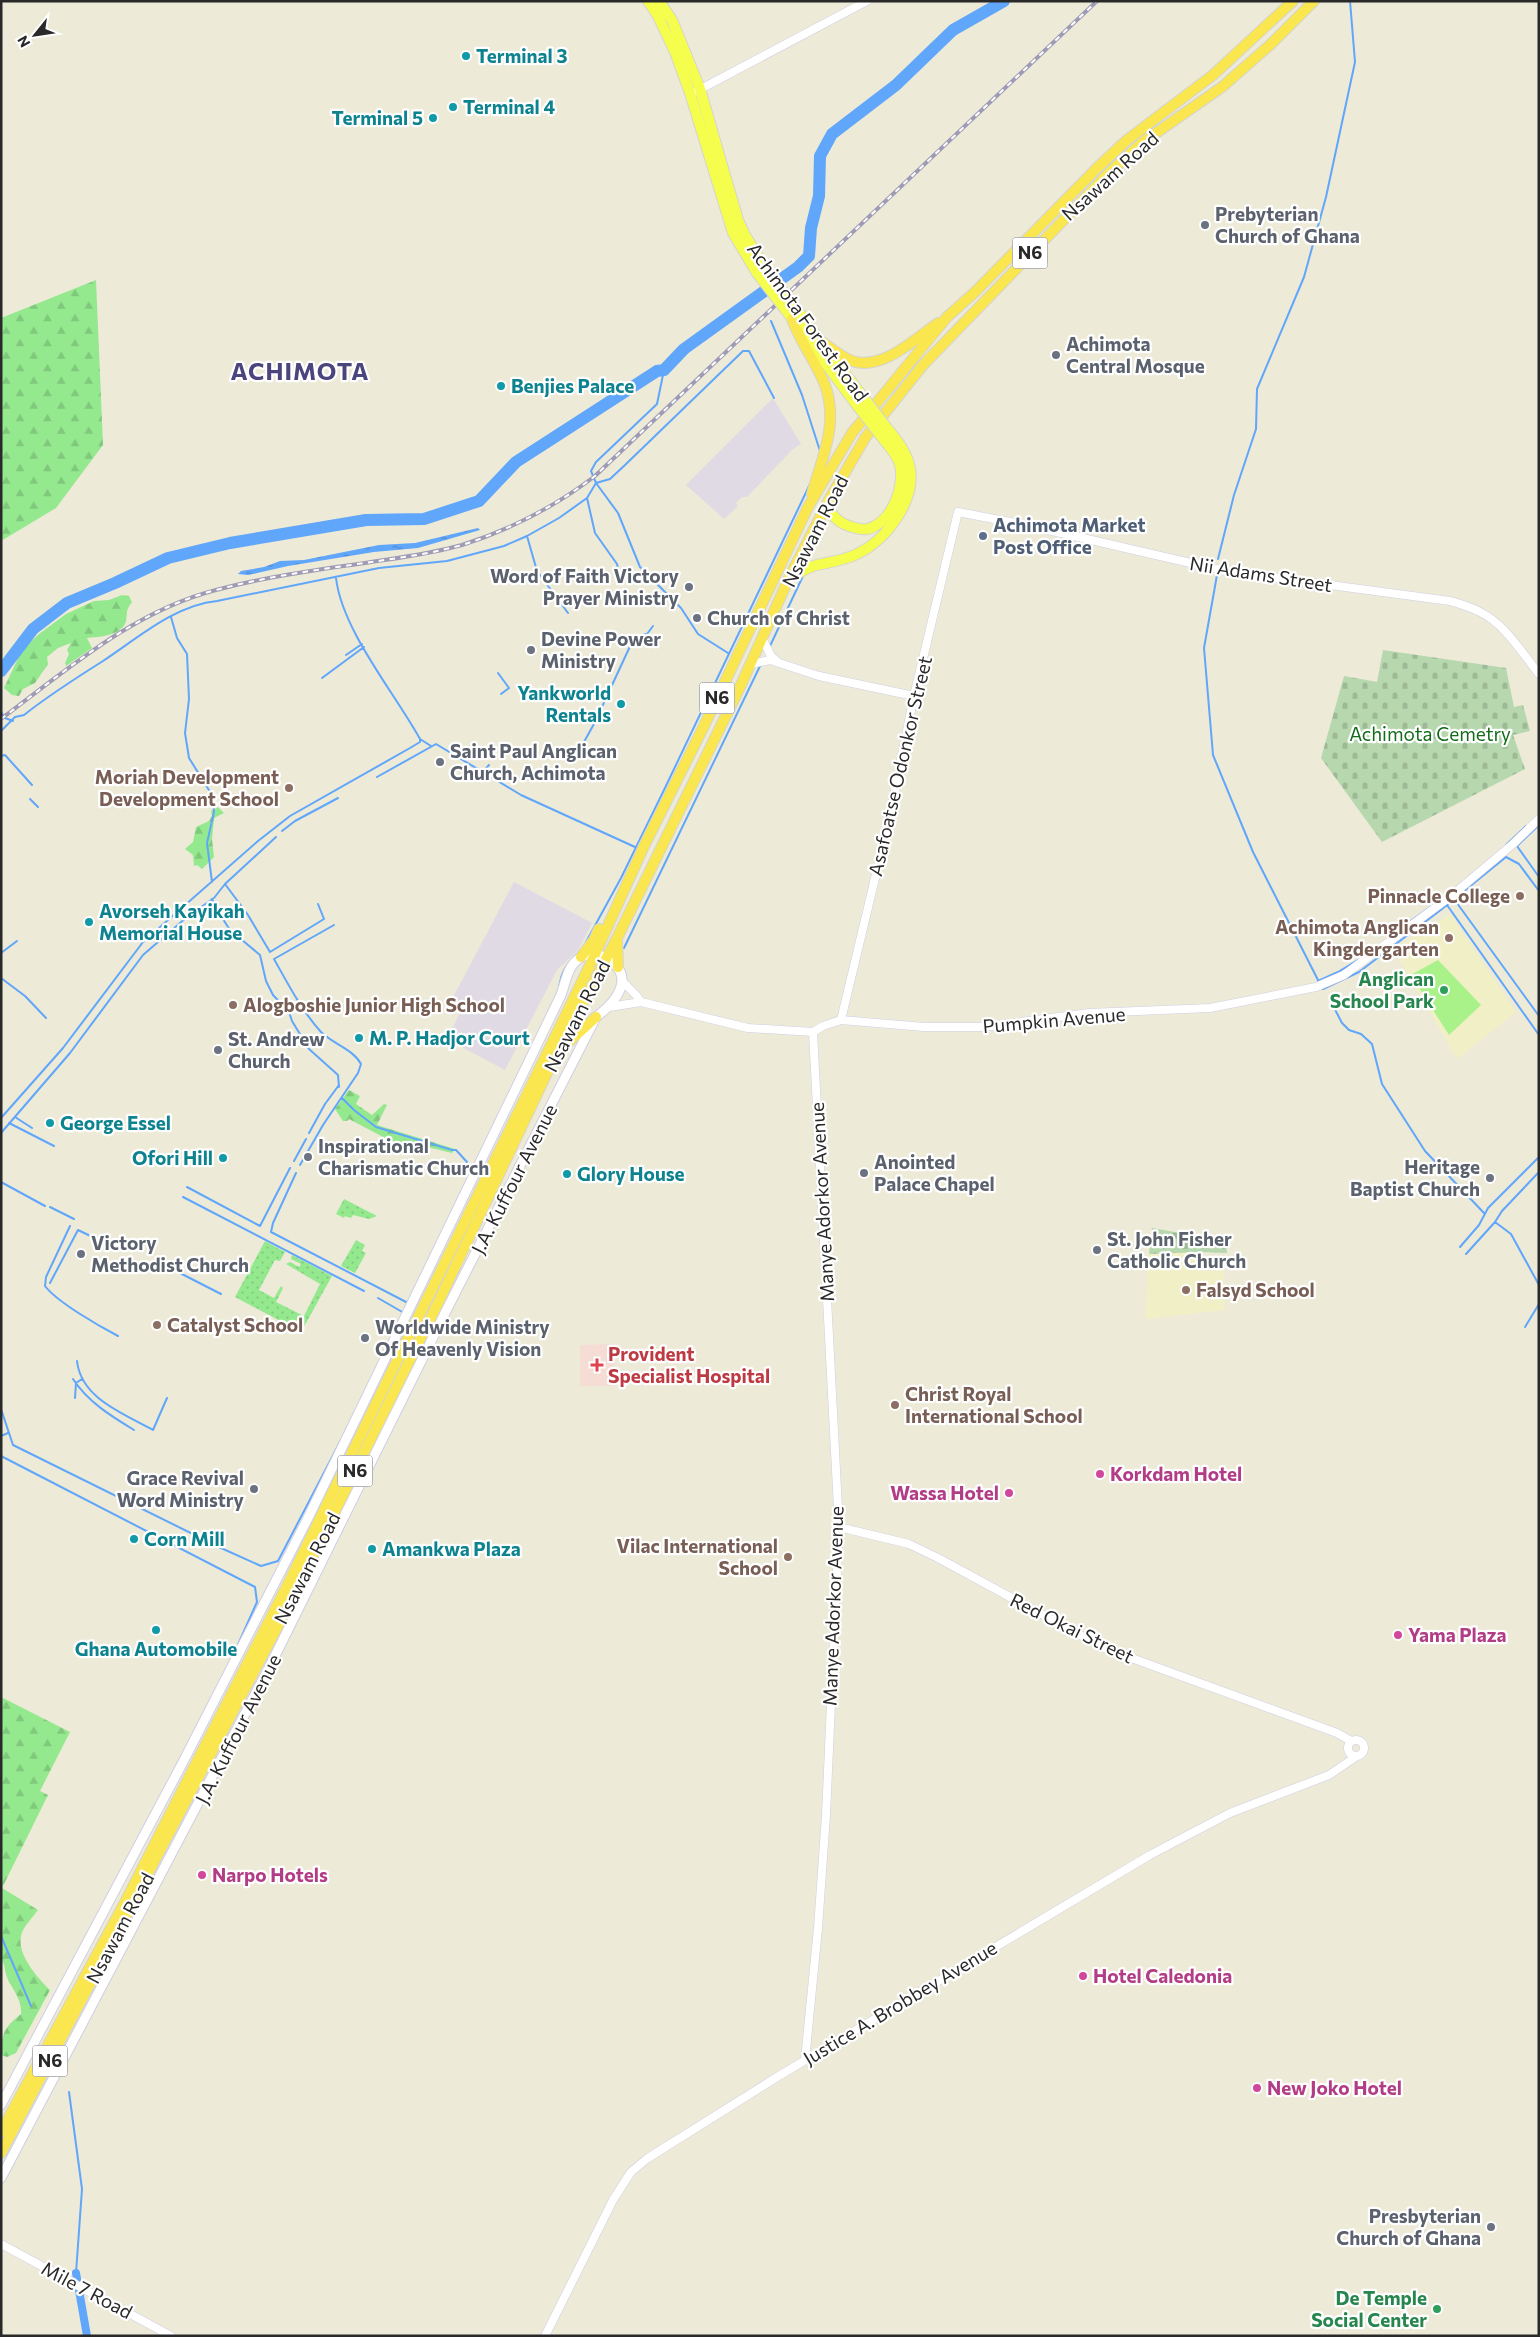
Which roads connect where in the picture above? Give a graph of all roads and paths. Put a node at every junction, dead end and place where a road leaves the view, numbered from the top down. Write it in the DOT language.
graph roads {
  1 [pos="648,1"];
  2 [pos="659,1"];
  3 [pos="867,1"];
  4 [pos="1294,1"];
  5 [pos="1314,1"];
  6 [pos="1213,75"];
  7 [pos="1222,87"];
  8 [pos="695,91"];
  9 [pos="788,306"];
  10 [pos="947,317"];
  11 [pos="792,319"];
  12 [pos="822,342"];
  13 [pos="859,401"];
  14 [pos="884,432"];
  15 [pos="829,500"];
  16 [pos="808,507"];
  17 [pos="958,512"];
  18 [pos="789,578"];
  19 [pos="763,640"];
  20 [pos="779,663"];
  21 [pos="751,664"];
  22 [pos="1539,674"];
  23 [pos="914,696"];
  24 [pos="1539,819"];
  25 [pos="625,888"];
  26 [pos="618,938"];
  27 [pos="596,953"];
  28 [pos="581,956"];
  29 [pos="607,957"];
  30 [pos="618,967"];
  31 [pos="623,982"];
  32 [pos="641,1002"];
  33 [pos="608,1007"];
  34 [pos="596,1017"];
  35 [pos="841,1020"];
  36 [pos="813,1032"];
  37 [pos="555,1056"];
  38 [pos="839,1527"];
  39 [pos="1349,1746"];
  40 [pos="1357,1756"];
  41 [pos="1342,1764"];
  42 [pos="95,1967"];
  43 [pos="804,2060"];
  44 [pos="1,2105"];
  45 [pos="1,2132"];
  46 [pos="1,2153"];
  47 [pos="1,2178"];
  48 [pos="2,2245"];
  49 [pos="171,2336"];
  50 [pos="545,2336"];
  1 -- 8 [label="main road, Achimota Forest Road"];
  2 -- 8 [label="main road, Achimota Forest Road"];
  3 -- 8 [label="street"];
  4 -- 6 [label="highway, Nsawam Road / N6"];
  5 -- 7 [label="highway, Nsawam Road / N6"];
  6 -- 7 [label="highway"];
  6 -- 10 [label="highway, Nsawam Road / N6"];
  7 -- 15 [label="highway, Nsawam Road / N6"];
  8 -- 9 [label="main road, Achimota Forest Road, bridge"];
  9 -- 11 [label="main road, Achimota Forest Road"];
  9 -- 12 [label="main road, Achimota Forest Road"];
  10 -- 12 [label="highway"];
  10 -- 16 [label="highway, Nsawam Road / N6"];
  11 -- 13 [label="main road, Achimota Forest Road"];
  11 -- 16 [label="highway"];
  12 -- 13 [label="main road, Achimota Forest Road"];
  13 -- 14 [label="main road, Achimota Forest Road, bridge"];
  14 -- 15 [label="main road, Achimota Forest Road"];
  14 -- 18 [label="main road, Achimota Forest Road"];
  15 -- 18 [label="highway, Nsawam Road / N6"];
  16 -- 25 [label="highway, Nsawam Road / N6"];
  17 -- 22 [label="street, Nii Adams Street"];
  17 -- 23 [label="street, Asafoatse Odonkor Street"];
  18 -- 19 [label="highway, Nsawam Road / N6"];
  19 -- 20 [label="street"];
  19 -- 21 [label="highway, Nsawam Road / N6"];
  20 -- 21 [label="street"];
  20 -- 23 [label="street"];
  21 -- 26 [label="highway, Nsawam Road / N6"];
  23 -- 35 [label="street, Asafoatse Odonkor Street"];
  24 -- 35 [label="street, Pumpkin Avenue"];
  25 -- 27 [label="highway, Nsawam Road / N6"];
  25 -- 28 [label="highway"];
  26 -- 29 [label="highway, Nsawam Road / N6"];
  26 -- 30 [label="highway"];
  27 -- 28 [label="main road"];
  27 -- 29 [label="main road"];
  27 -- 42 [label="highway, Nsawam Road / N6"];
  28 -- 44 [label="main road, J.A. Kuffour Avenue"];
  29 -- 30 [label="main road"];
  29 -- 37 [label="highway, Nsawam Road / N6"];
  30 -- 31 [label="main road"];
  31 -- 32 [label="street"];
  31 -- 33 [label="main road, J.A. Kuffour Avenue"];
  32 -- 33 [label="street"];
  32 -- 36 [label="street"];
  33 -- 34 [label="main road, J.A. Kuffour Avenue"];
  34 -- 37 [label="highway"];
  34 -- 47 [label="main road, J.A. Kuffour Avenue"];
  35 -- 36 [label="street, Pumpkin Avenue"];
  36 -- 38 [label="street, Manye Adorkor Avenue"];
  37 -- 42 [label="highway, Nsawam Road / N6"];
  38 -- 39 [label="street, Red Okai Street"];
  38 -- 43 [label="street, Manye Adorkor Avenue"];
  39 -- 40 [label="street"];
  39 -- 40 [label="street"];
  39 -- 41 [label="street"];
  40 -- 41 [label="street, Justice A. Brobbey Avenue"];
  41 -- 43 [label="street, Justice A. Brobbey Avenue"];
  42 -- 45 [label="highway, Nsawam Road / N6"];
  42 -- 46 [label="highway, Nsawam Road / N6"];
  43 -- 50 [label="street, Justice A. Brobbey Avenue"];
  48 -- 49 [label="street, Mile 7 Road"];
}
